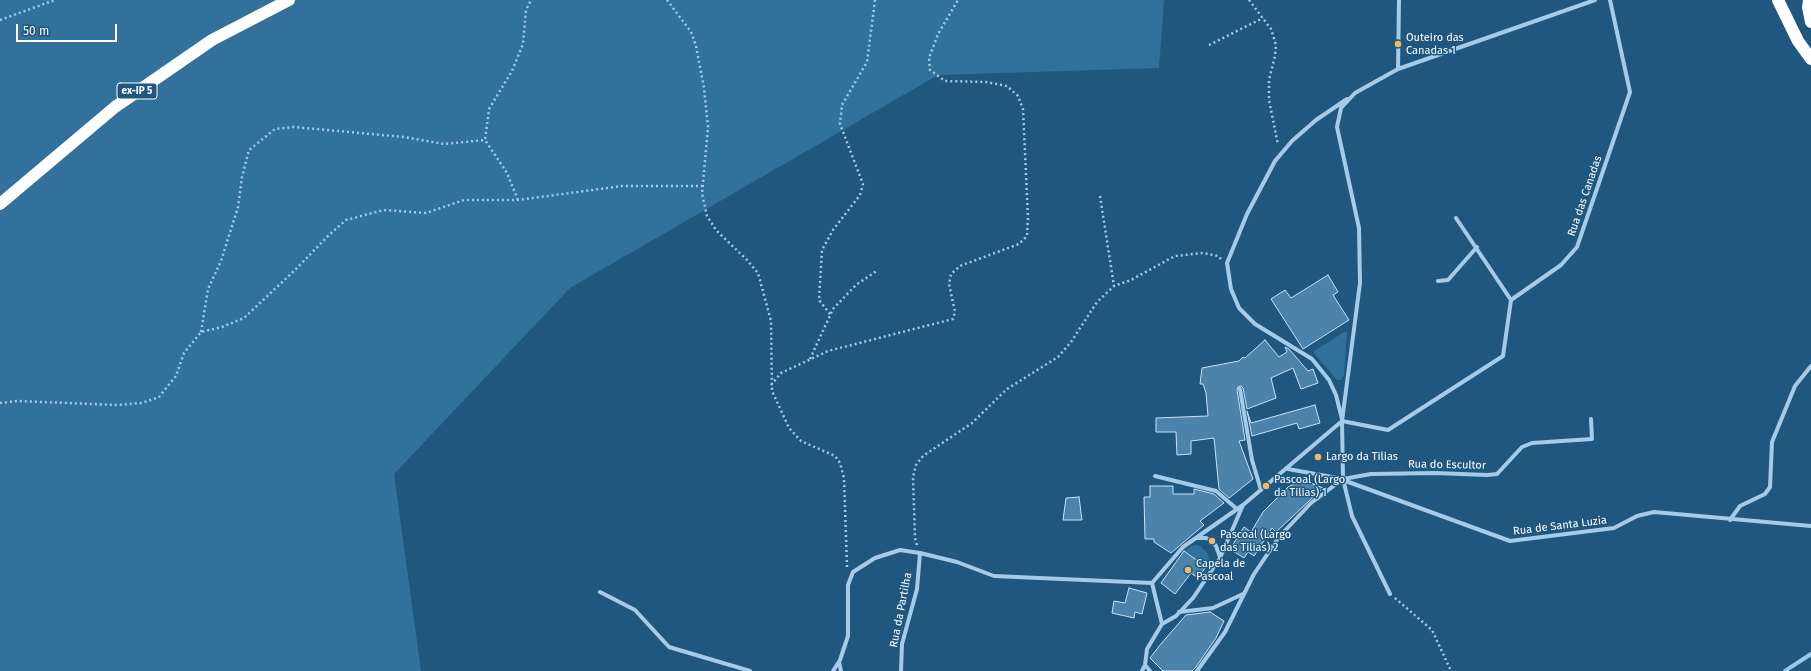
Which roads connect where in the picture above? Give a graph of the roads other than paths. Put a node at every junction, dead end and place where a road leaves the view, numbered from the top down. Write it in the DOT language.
graph roads {
  1 [pos="289,0"];
  2 [pos="1399,0"];
  3 [pos="1595,0"];
  4 [pos="1610,0"];
  5 [pos="1778,0"];
  6 [pos="1809,0"];
  7 [pos="1811,22"];
  8 [pos="1811,58"];
  9 [pos="1398,69"];
  10 [pos="1355,93"];
  11 [pos="0,204"];
  12 [pos="1456,218"];
  13 [pos="1477,247"];
  14 [pos="1438,281"];
  15 [pos="1511,300"];
  16 [pos="1811,366"];
  17 [pos="1240,389"];
  18 [pos="1591,419"];
  19 [pos="1342,421"];
  20 [pos="1288,469"];
  21 [pos="1155,476"];
  22 [pos="1343,479"];
  23 [pos="1261,490"];
  24 [pos="1243,505"];
  25 [pos="1237,509"];
  26 [pos="1730,520"];
  27 [pos="1811,526"];
  28 [pos="1196,538"];
  29 [pos="920,553"];
  30 [pos="1220,558"];
  31 [pos="1152,583"];
  32 [pos="600,592"];
  33 [pos="1244,594"];
  34 [pos="1390,594"];
  35 [pos="1179,612"];
  36 [pos="1162,624"];
  37 [pos="839,662"];
  38 [pos="1145,665"];
  39 [pos="750,671"];
  40 [pos="833,671"];
  41 [pos="841,671"];
  42 [pos="901,671"];
  43 [pos="1142,671"];
  44 [pos="1150,671"];
  45 [pos="1197,671"];
  1 -- 11 [label="highway, ex-IP 5"];
  2 -- 9 [label="street"];
  3 -- 9 [label="street"];
  4 -- 15 [label="street, Rua das Canadas"];
  5 -- 8 [label="highway"];
  6 -- 7 [label="highway"];
  9 -- 10 [label="street"];
  10 -- 19 [label="street"];
  10 -- 19 [label="street"];
  12 -- 13 [label="street"];
  13 -- 14 [label="street"];
  13 -- 15 [label="street"];
  15 -- 19 [label="street"];
  16 -- 26 [label="street"];
  17 -- 23 [label="street"];
  18 -- 22 [label="street, Rua do Escultor"];
  19 -- 20 [label="street"];
  19 -- 22 [label="street"];
  20 -- 22 [label="street"];
  20 -- 23 [label="street"];
  21 -- 25 [label="street"];
  22 -- 26 [label="street, Rua de Santa Luzia"];
  22 -- 33 [label="street"];
  22 -- 34 [label="street"];
  23 -- 24 [label="street"];
  24 -- 25 [label="street"];
  24 -- 30 [label="street"];
  25 -- 28 [label="street"];
  26 -- 27 [label="street, Rua de Santa Luzia"];
  28 -- 30 [label="street"];
  28 -- 31 [label="street"];
  29 -- 31 [label="street"];
  29 -- 37 [label="street"];
  29 -- 42 [label="street, Rua da Partilha"];
  30 -- 35 [label="street"];
  31 -- 36 [label="street"];
  32 -- 39 [label="street"];
  33 -- 35 [label="street"];
  33 -- 45 [label="street"];
  35 -- 36 [label="street"];
  36 -- 38 [label="street"];
  37 -- 40 [label="street"];
  37 -- 41 [label="street"];
  38 -- 43 [label="street"];
  38 -- 44 [label="street"];
}
